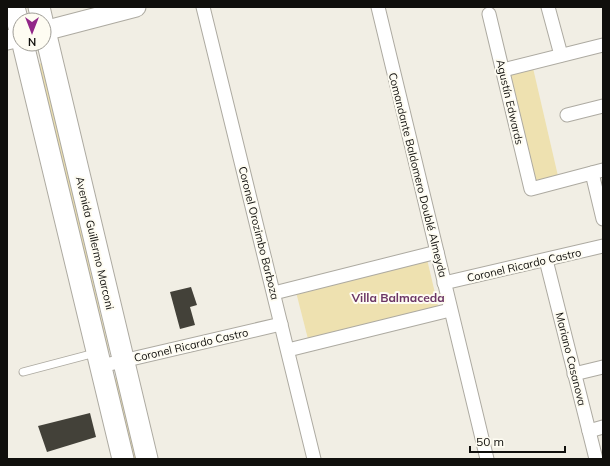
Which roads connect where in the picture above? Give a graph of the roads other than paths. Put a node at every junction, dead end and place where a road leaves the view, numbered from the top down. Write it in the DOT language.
graph roads {
  1 [pos="136,7"];
  2 [pos="203,7"];
  3 [pos="378,7"];
  4 [pos="548,7"];
  5 [pos="489,14"];
  6 [pos="52,25"];
  7 [pos="603,45"];
  8 [pos="25,52"];
  9 [pos="50,52"];
  10 [pos="560,55"];
  11 [pos="502,70"];
  12 [pos="603,106"];
  13 [pos="567,115"];
  14 [pos="597,172"];
  15 [pos="603,219"];
  16 [pos="603,246"];
  17 [pos="437,252"];
  18 [pos="546,260"];
  19 [pos="444,283"];
  20 [pos="274,293"];
  21 [pos="450,310"];
  22 [pos="281,324"];
  23 [pos="288,350"];
  24 [pos="99,359"];
  25 [pos="123,361"];
  26 [pos="603,367"];
  27 [pos="23,372"];
  28 [pos="574,374"];
  29 [pos="603,428"];
  30 [pos="589,431"];
  31 [pos="123,459"];
  32 [pos="147,459"];
  33 [pos="314,459"];
  34 [pos="487,459"];
  35 [pos="596,459"];
  1 -- 6 [label="street"];
  2 -- 20 [label="street, Coronel Orozimbo Barboza"];
  3 -- 17 [label="street, Comandante Baldomero Doublé Almeyda"];
  4 -- 10 [label="street"];
  5 -- 11 [label="street, Agustín Edwards"];
  7 -- 10 [label="street"];
  8 -- 24 [label="main road, Avenida Guillermo Marconi"];
  9 -- 25 [label="main road, Avenida Guillermo Marconi"];
  10 -- 11 [label="street"];
  11 -- 14 [label="street, Agustín Edwards"];
  12 -- 13 [label="street"];
  14 -- 15 [label="street"];
  16 -- 18 [label="street, Coronel Ricardo Castro"];
  17 -- 19 [label="street, Comandante Baldomero Doublé Almeyda"];
  17 -- 20 [label="street"];
  18 -- 19 [label="street, Coronel Ricardo Castro"];
  18 -- 28 [label="street, Mariano Casanova"];
  19 -- 21 [label="street, Comandante Baldomero Doublé Almeyda"];
  20 -- 22 [label="street, Coronel Orozimbo Barboza"];
  21 -- 23 [label="street"];
  21 -- 34 [label="street, Comandante Baldomero Doublé Almeyda"];
  22 -- 23 [label="street, Coronel Orozimbo Barboza"];
  22 -- 25 [label="street, Coronel Ricardo Castro"];
  23 -- 33 [label="street, Coronel Orozimbo Barboza"];
  24 -- 25 [label="street, Coronel Ricardo Castro"];
  24 -- 27 [label="lane"];
  24 -- 31 [label="main road, Avenida Guillermo Marconi"];
  25 -- 32 [label="main road, Avenida Guillermo Marconi"];
  26 -- 28 [label="street"];
  28 -- 30 [label="street, Mariano Casanova"];
  29 -- 30 [label="street"];
  30 -- 35 [label="street, Mariano Casanova"];
}
